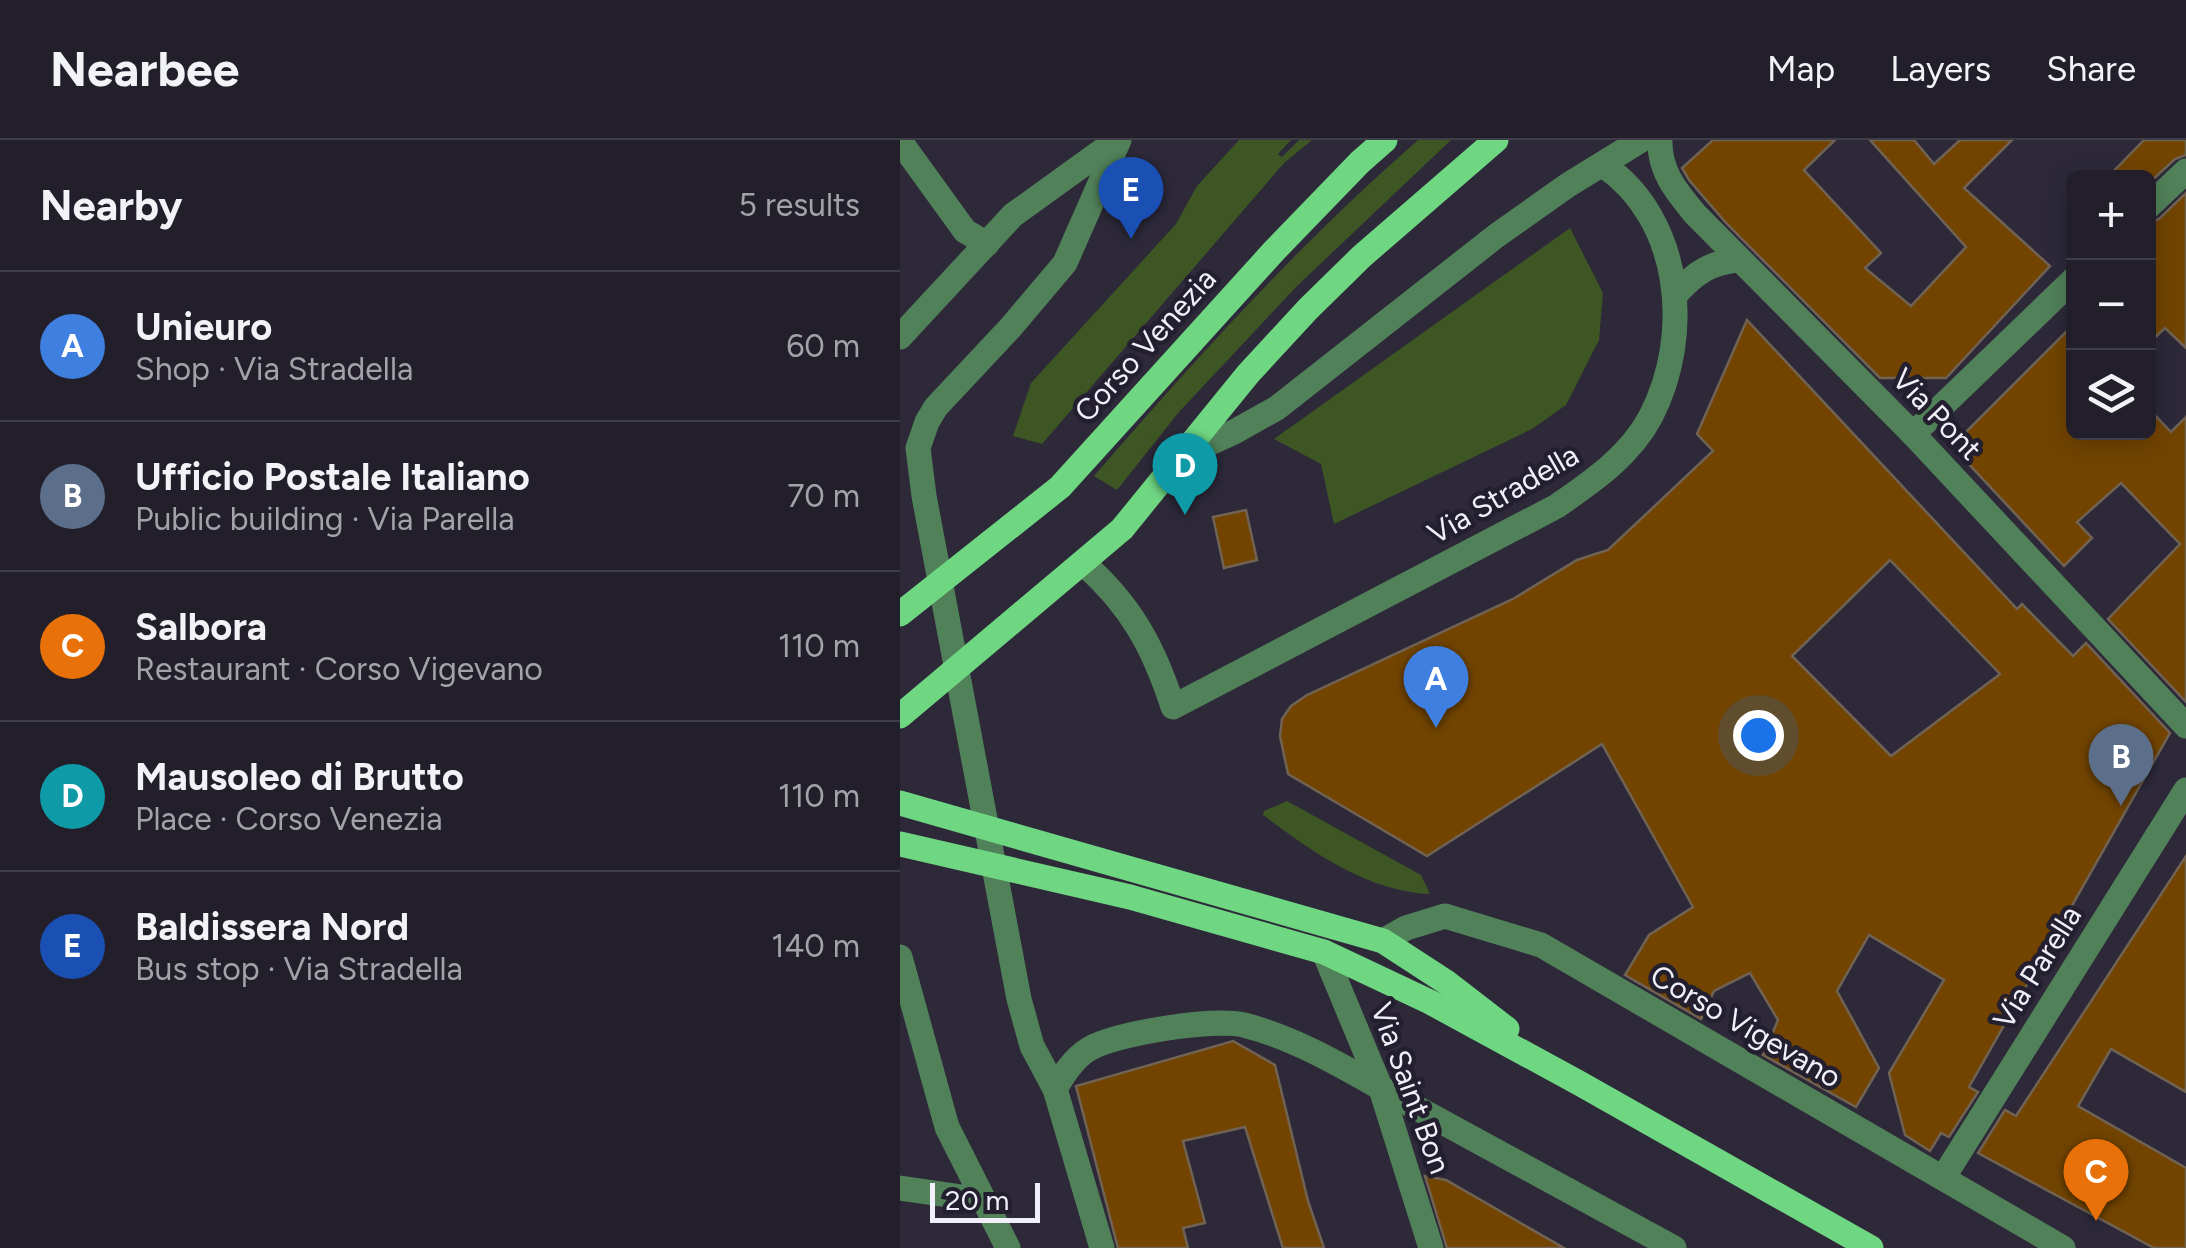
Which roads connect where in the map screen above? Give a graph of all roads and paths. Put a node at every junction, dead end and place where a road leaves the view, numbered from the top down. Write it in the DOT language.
graph roads {
  1 [pos="1118,140"];
  2 [pos="1385,140"];
  3 [pos="1496,140"];
  4 [pos="1641,140"];
  5 [pos="1660,140"];
  6 [pos="905,148"];
  7 [pos="1603,164"];
  8 [pos="2186,171"];
  9 [pos="2156,199"];
  10 [pos="987,244"];
  11 [pos="1739,260"];
  12 [pos="2066,287"];
  13 [pos="1676,294"];
  14 [pos="900,336"];
  15 [pos="1913,434"];
  16 [pos="1178,457"];
  17 [pos="1083,563"];
  18 [pos="941,581"];
  19 [pos="900,614"];
  20 [pos="956,669"];
  21 [pos="900,716"];
  22 [pos="2186,726"];
  23 [pos="2186,790"];
  24 [pos="900,803"];
  25 [pos="986,827"];
  26 [pos="900,844"];
  27 [pos="996,868"];
  28 [pos="1383,941"];
  29 [pos="1324,952"];
  30 [pos="900,957"];
  31 [pos="912,1043"];
  32 [pos="1570,1078"];
  33 [pos="1381,1088"];
  34 [pos="1055,1089"];
  35 [pos="1943,1178"];
  36 [pos="900,1188"];
  37 [pos="983,1200"];
  38 [pos="1008,1248"];
  39 [pos="1102,1248"];
  40 [pos="1431,1248"];
  41 [pos="1674,1248"];
  42 [pos="1871,1248"];
  43 [pos="2064,1248"];
  1 -- 10 [label="street"];
  1 -- 18 [label="street"];
  2 -- 18 [label="main road, Corso Venezia"];
  3 -- 16 [label="main road"];
  4 -- 7 [label="street"];
  5 -- 11 [label="street, Via Pont"];
  6 -- 10 [label="street"];
  7 -- 13 [label="street, Via Stradella"];
  7 -- 16 [label="street"];
  8 -- 9 [label="street"];
  10 -- 14 [label="street"];
  11 -- 13 [label="street"];
  11 -- 15 [label="street, Via Pont"];
  12 -- 15 [label="street"];
  13 -- 17 [label="street, Via Stradella"];
  15 -- 22 [label="street, Via Pont"];
  16 -- 17 [label="main road"];
  17 -- 20 [label="main road"];
  18 -- 19 [label="main road, Corso Venezia"];
  18 -- 20 [label="street"];
  20 -- 21 [label="main road"];
  20 -- 25 [label="street"];
  23 -- 35 [label="street, Via Parella"];
  24 -- 25 [label="main road"];
  25 -- 27 [label="street"];
  25 -- 28 [label="main road"];
  26 -- 27 [label="main road"];
  27 -- 29 [label="main road"];
  27 -- 34 [label="street"];
  28 -- 32 [label="main road"];
  28 -- 35 [label="street, Corso Vigevano"];
  29 -- 32 [label="main road"];
  29 -- 33 [label="street, Via Saint Bon"];
  30 -- 31 [label="street"];
  31 -- 37 [label="street"];
  32 -- 42 [label="main road"];
  33 -- 34 [label="street"];
  33 -- 40 [label="street, Via Saint Bon"];
  33 -- 41 [label="street"];
  34 -- 39 [label="street"];
  35 -- 43 [label="street, Corso Vigevano"];
  36 -- 37 [label="street"];
  37 -- 38 [label="street"];
}
